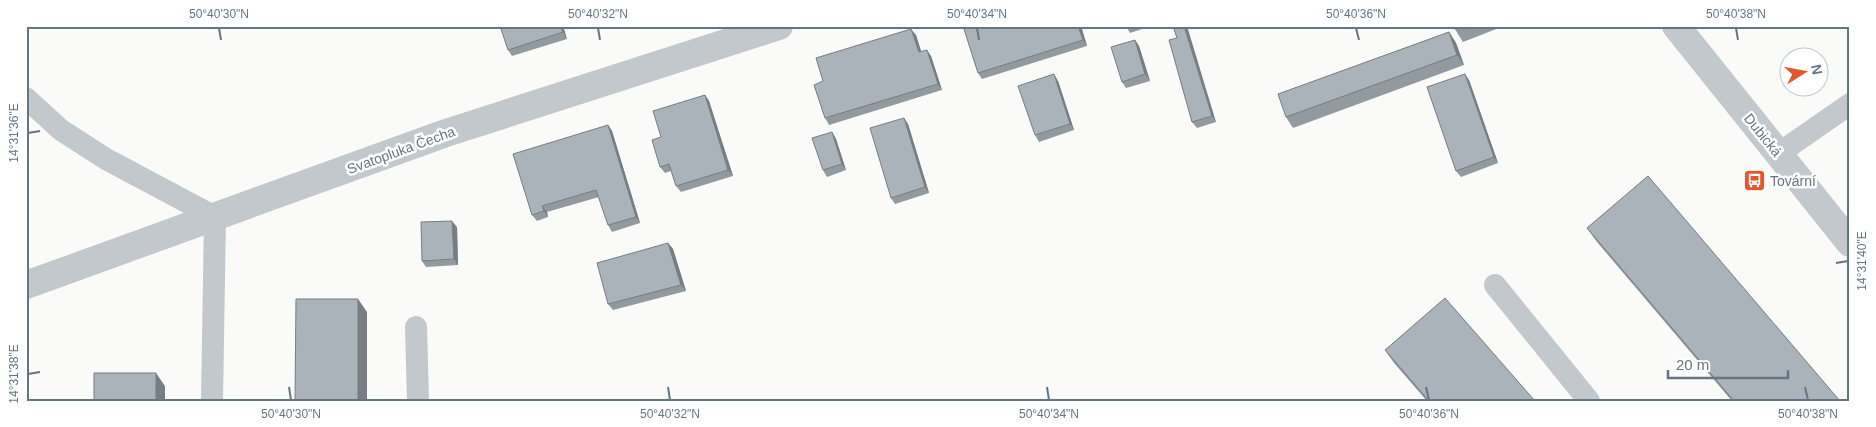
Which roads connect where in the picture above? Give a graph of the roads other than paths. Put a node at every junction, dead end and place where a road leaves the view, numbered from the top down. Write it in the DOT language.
graph roads {
  1 [pos="779,26"];
  2 [pos="1676,26"];
  3 [pos="27,100"];
  4 [pos="1850,104"];
  5 [pos="1778,154"];
  6 [pos="215,217"];
  7 [pos="1850,243"];
  8 [pos="26,285"];
  9 [pos="1495,285"];
  10 [pos="416,327"];
  11 [pos="212,401"];
  12 [pos="418,401"];
  13 [pos="1589,401"];
  1 -- 6 [label="street, Svatopluka Čecha"];
  2 -- 5 [label="street, Dubická"];
  3 -- 6 [label="lane"];
  4 -- 5 [label="lane"];
  5 -- 7 [label="street, Dubická"];
  6 -- 8 [label="street, Svatopluka Čecha"];
  6 -- 11 [label="lane"];
  9 -- 13 [label="lane"];
  10 -- 12 [label="lane"];
}
